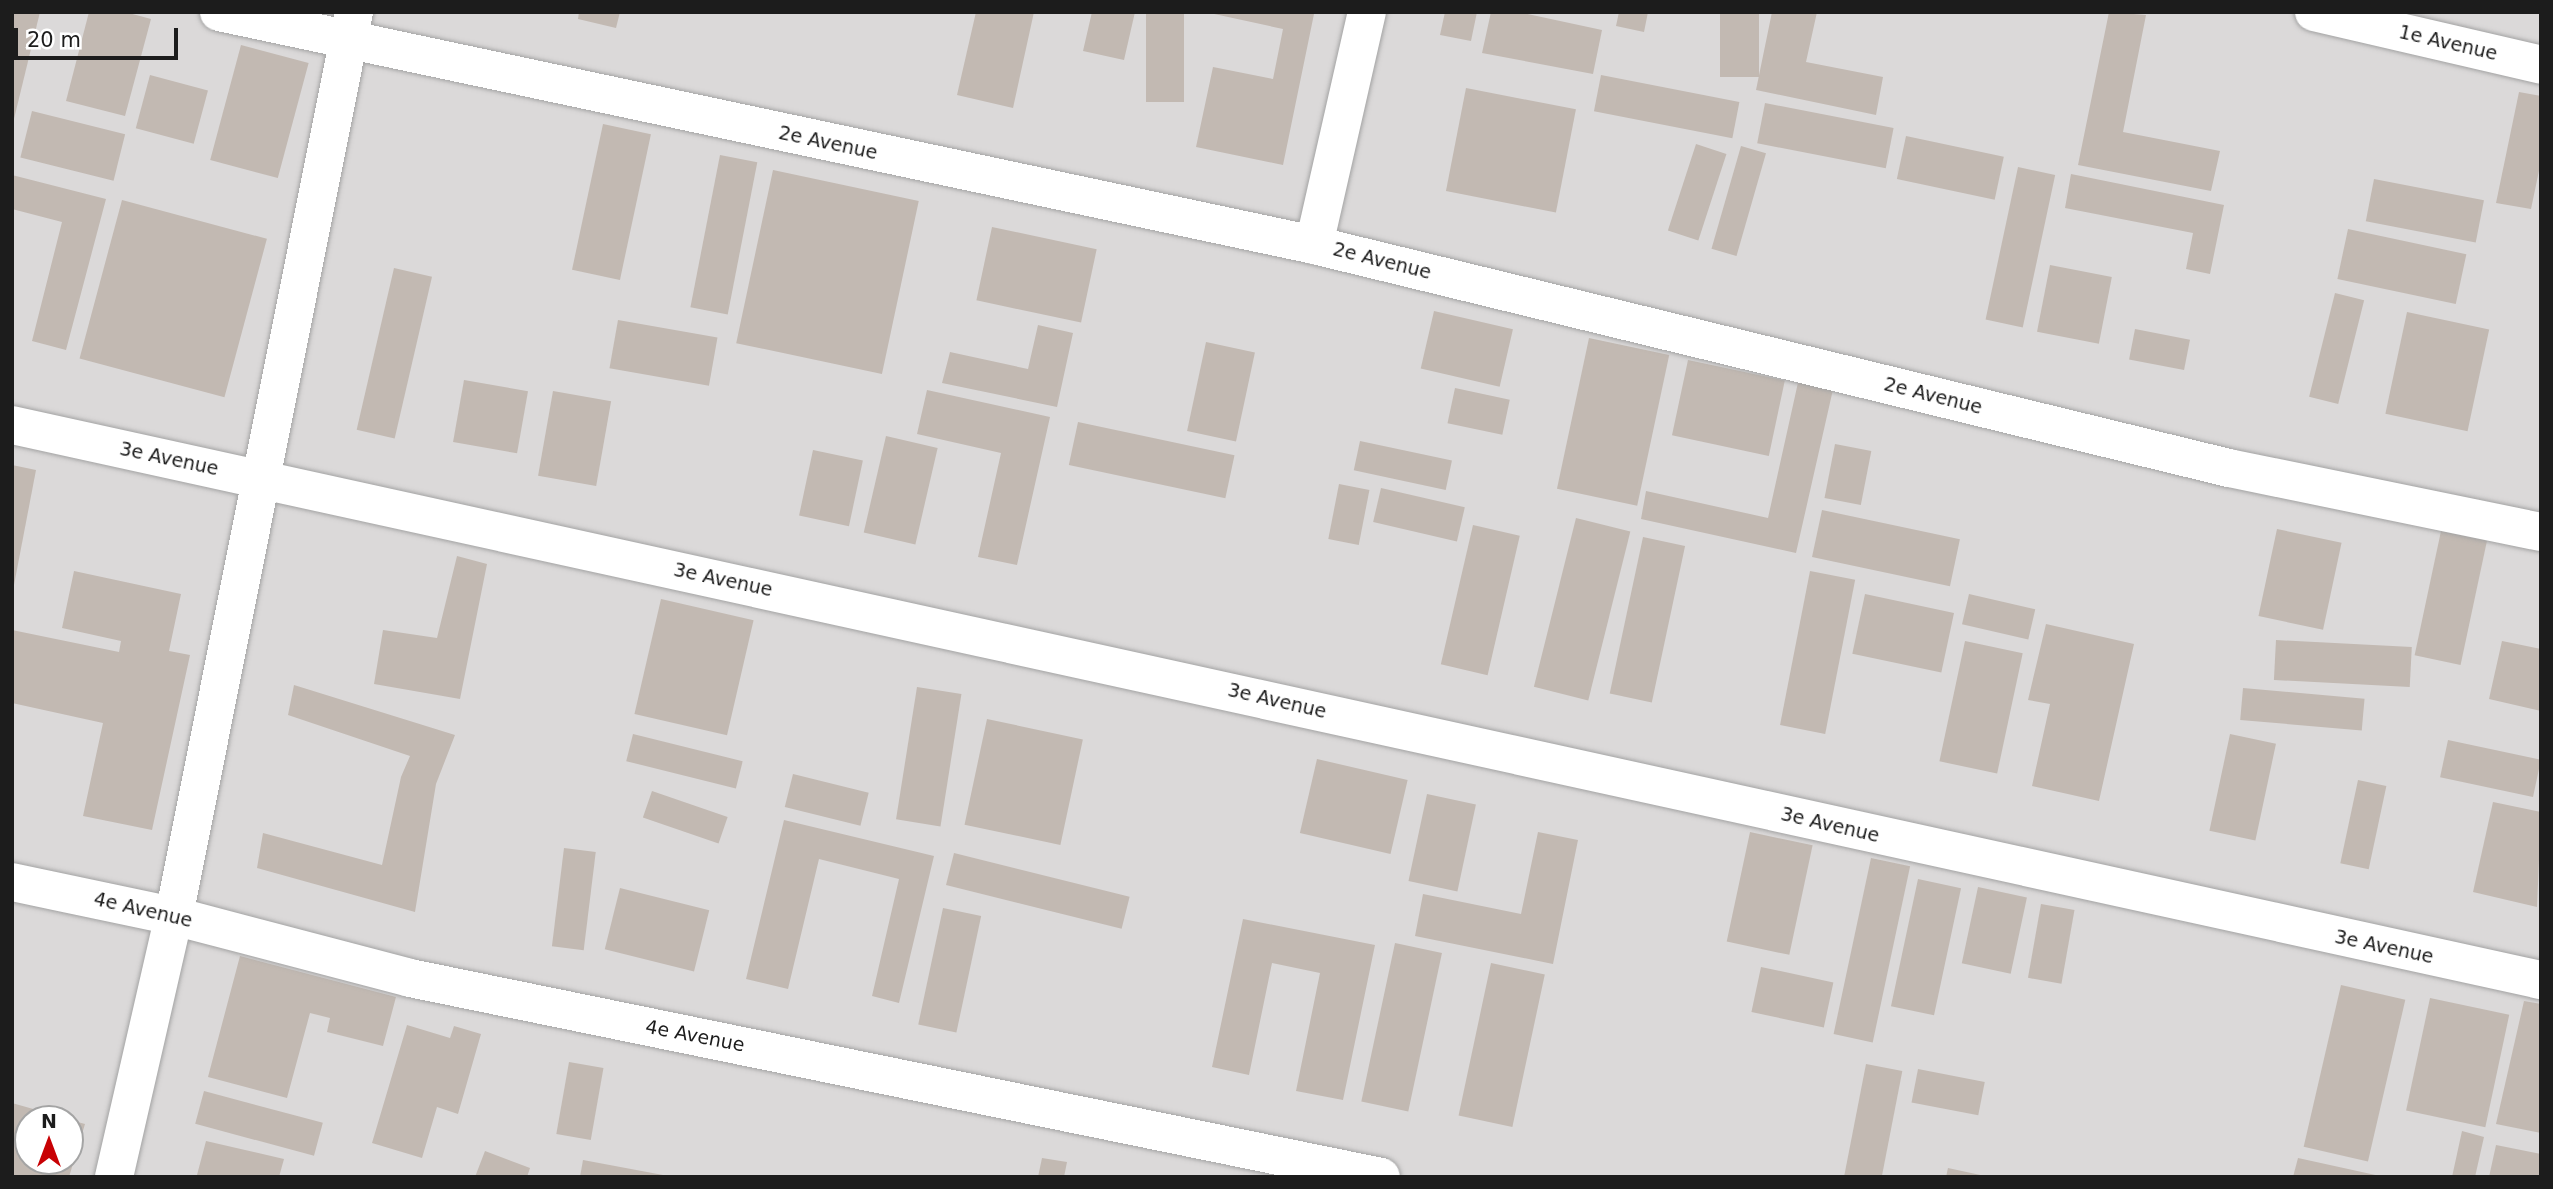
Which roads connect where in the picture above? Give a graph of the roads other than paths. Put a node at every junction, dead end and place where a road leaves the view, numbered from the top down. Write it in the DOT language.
graph roads {
  1 [pos="219,12"];
  2 [pos="1367,12"];
  3 [pos="2333,14"];
  4 [pos="351,27"];
  5 [pos="2541,65"];
  6 [pos="1314,245"];
  7 [pos="12,425"];
  8 [pos="259,478"];
  9 [pos="2541,531"];
  10 [pos="12,882"];
  11 [pos="174,916"];
  12 [pos="2541,980"];
  13 [pos="114,1177"];
  14 [pos="1381,1177"];
  1 -- 4 [label="street, 2e Avenue"];
  2 -- 6 [label="street"];
  3 -- 5 [label="street, 1e Avenue"];
  4 -- 6 [label="street, 2e Avenue"];
  4 -- 8 [label="street"];
  6 -- 9 [label="street, 2e Avenue"];
  7 -- 8 [label="street, 3e Avenue"];
  8 -- 11 [label="street"];
  8 -- 12 [label="street, 3e Avenue"];
  10 -- 11 [label="street, 4e Avenue"];
  11 -- 13 [label="street"];
  11 -- 14 [label="street, 4e Avenue"];
}
